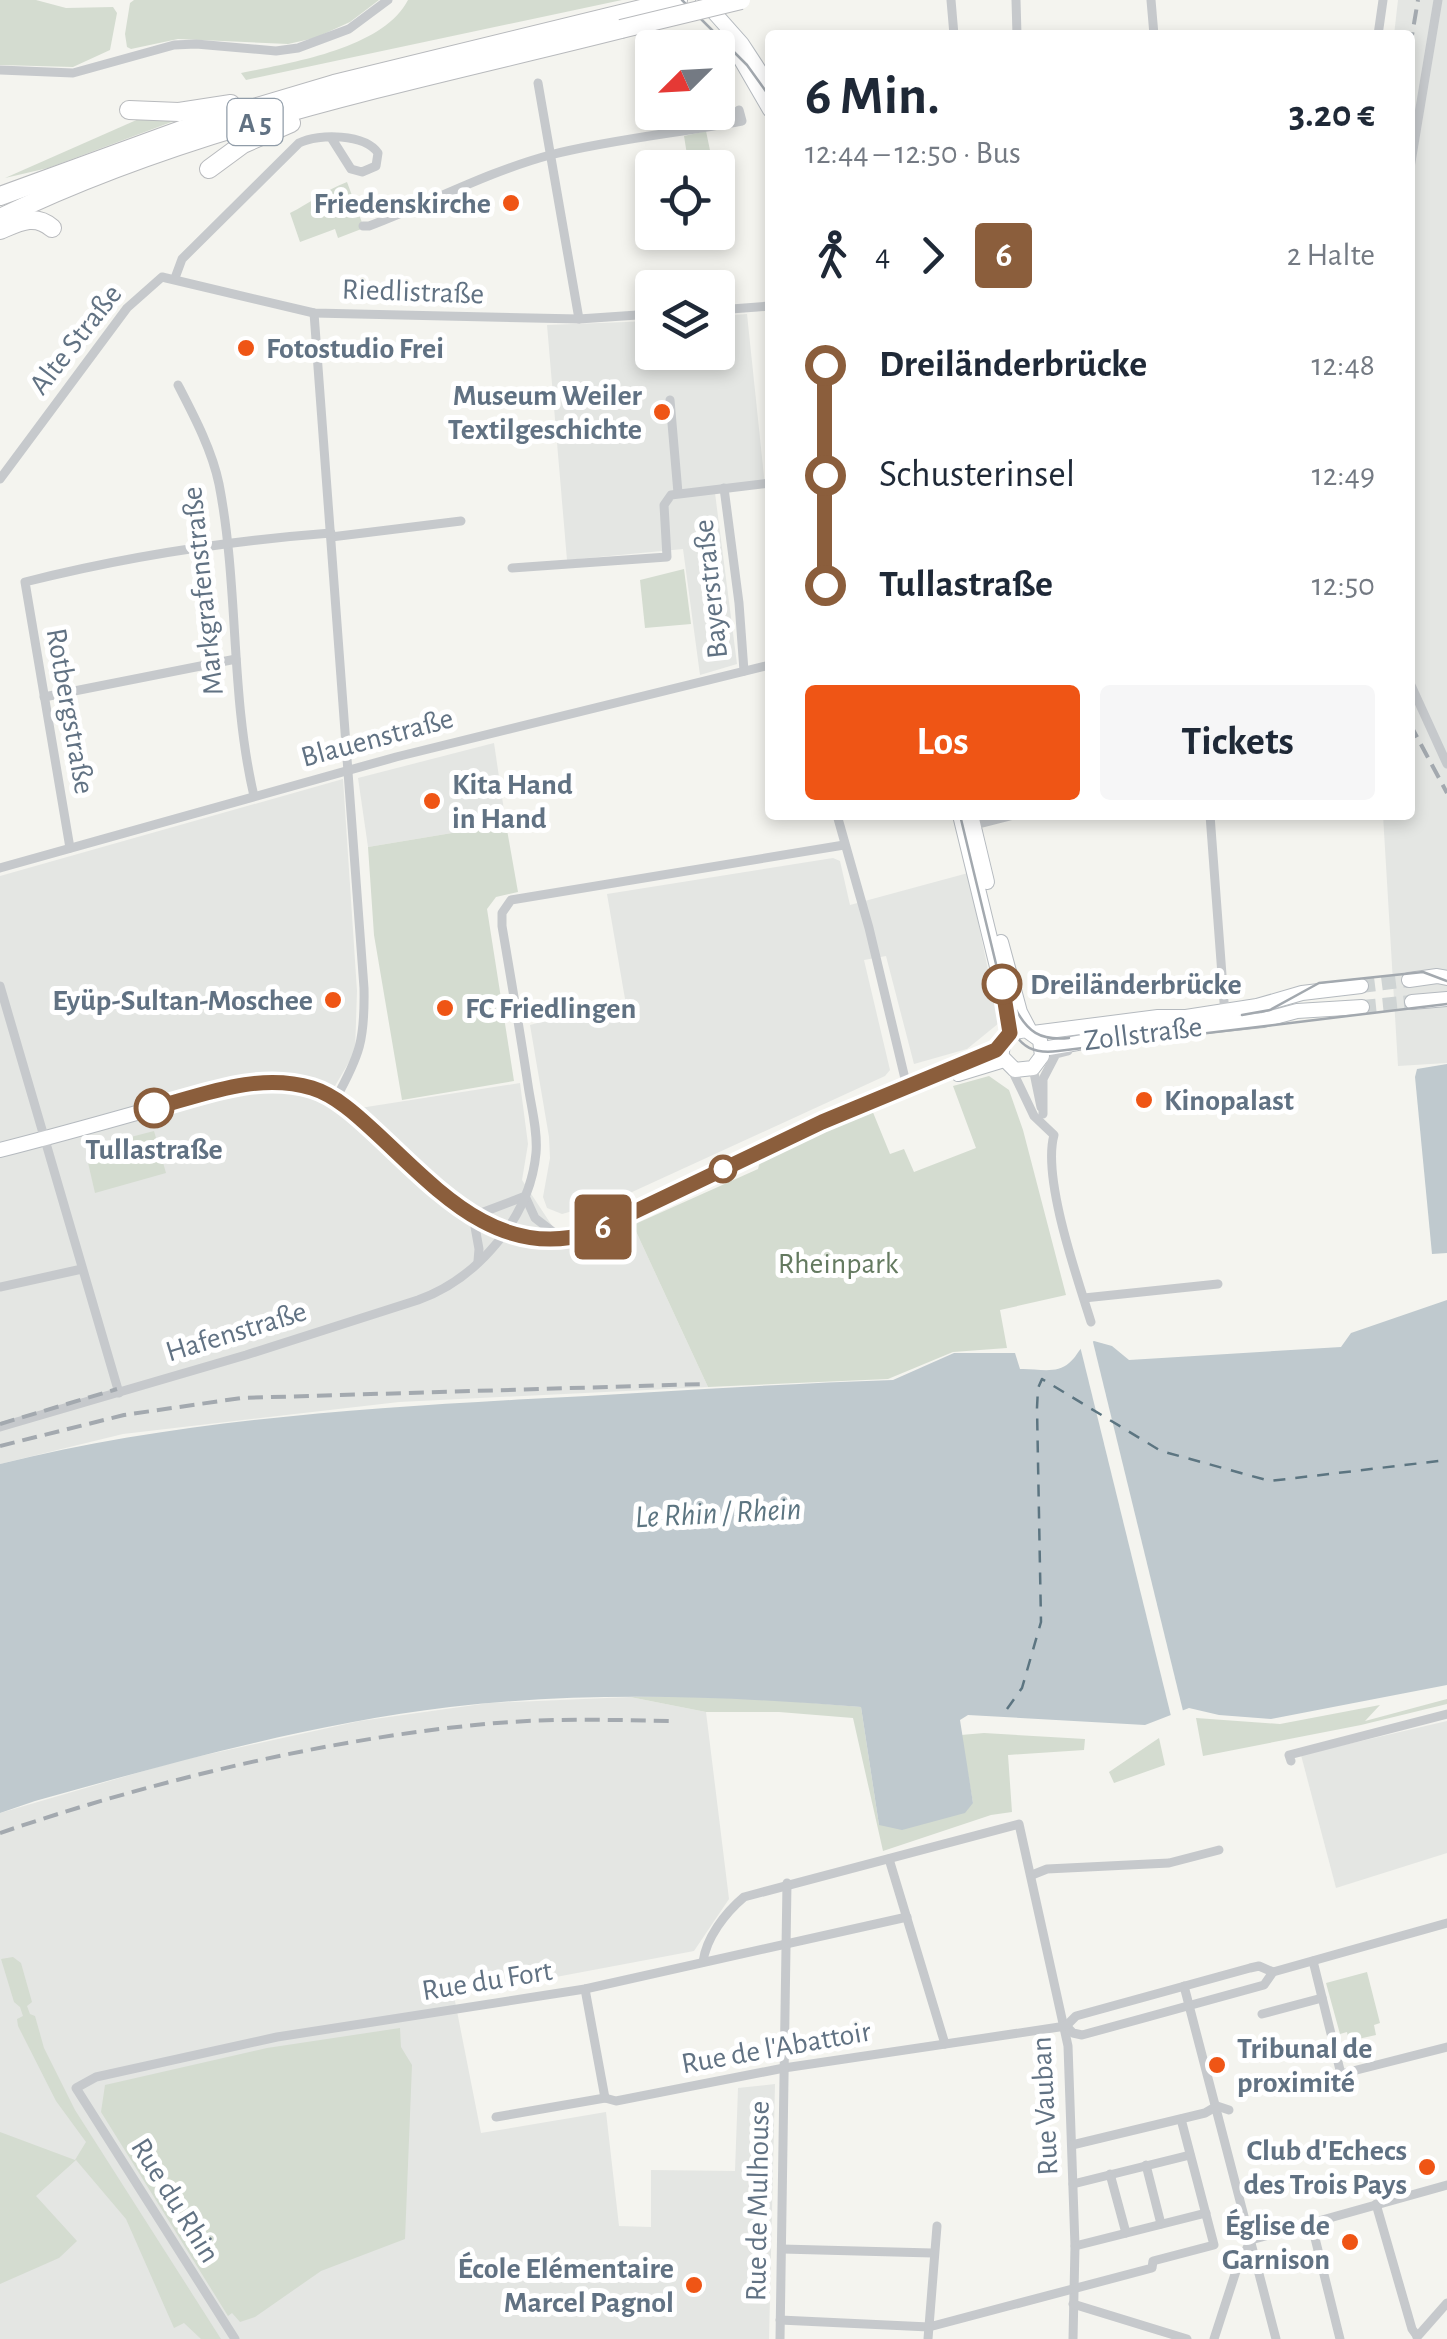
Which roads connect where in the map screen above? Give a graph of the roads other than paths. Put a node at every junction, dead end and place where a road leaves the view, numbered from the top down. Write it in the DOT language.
graph roads {
  1 [pos="388,0"];
  2 [pos="678,0"];
  3 [pos="702,0"];
  4 [pos="741,0"];
  5 [pos="951,0"];
  6 [pos="1016,0"];
  7 [pos="1152,0"];
  8 [pos="1383,0"];
  9 [pos="1438,0"];
  10 [pos="620,21"];
  11 [pos="722,22"];
  12 [pos="954,30"];
  13 [pos="1017,30"];
  14 [pos="1154,30"];
  15 [pos="1379,30"];
  16 [pos="0,70"];
  17 [pos="765,79"];
  18 [pos="538,83"];
  19 [pos="334,84"];
  20 [pos="395,86"];
  21 [pos="765,101"];
  22 [pos="129,110"];
  23 [pos="689,130"];
  24 [pos="332,138"];
  25 [pos="1415,138"];
  26 [pos="551,155"];
  27 [pos="209,169"];
  28 [pos="49,178"];
  29 [pos="0,188"];
  30 [pos="0,196"];
  31 [pos="0,206"];
  32 [pos="0,218"];
  33 [pos="364,226"];
  34 [pos="52,228"];
  35 [pos="0,230"];
  36 [pos="176,278"];
  37 [pos="765,306"];
  38 [pos="735,309"];
  39 [pos="314,313"];
  40 [pos="635,315"];
  41 [pos="579,319"];
  42 [pos="178,385"];
  43 [pos="670,400"];
  44 [pos="0,479"];
  45 [pos="765,484"];
  46 [pos="724,488"];
  47 [pos="678,493"];
  48 [pos="462,521"];
  49 [pos="331,535"];
  50 [pos="226,541"];
  51 [pos="512,568"];
  52 [pos="236,659"];
  53 [pos="765,666"];
  54 [pos="744,671"];
  55 [pos="1415,695"];
  56 [pos="44,697"];
  57 [pos="1435,741"];
  58 [pos="1447,752"];
  59 [pos="1447,764"];
  60 [pos="348,770"];
  61 [pos="254,796"];
  62 [pos="838,820"];
  63 [pos="1210,820"];
  64 [pos="967,821"];
  65 [pos="844,845"];
  66 [pos="70,848"];
  67 [pos="0,868"];
  68 [pos="1447,978"];
  69 [pos="1409,980"];
  70 [pos="0,986"];
  71 [pos="1362,986"];
  72 [pos="1447,999"];
  73 [pos="1412,1002"];
  74 [pos="1362,1007"];
  75 [pos="1225,1017"];
  76 [pos="1031,1032"];
  77 [pos="1087,1040"];
  78 [pos="1043,1048"];
  79 [pos="1007,1052"];
  80 [pos="1033,1068"];
  81 [pos="907,1087"];
  82 [pos="336,1100"];
  83 [pos="1043,1114"];
  84 [pos="1051,1133"];
  85 [pos="44,1139"];
  86 [pos="0,1150"];
  87 [pos="525,1196"];
  88 [pos="473,1216"];
  89 [pos="504,1232"];
  90 [pos="563,1240"];
  91 [pos="478,1264"];
  92 [pos="82,1269"];
  93 [pos="1218,1284"];
  94 [pos="0,1287"];
  95 [pos="1084,1298"];
  96 [pos="1091,1322"];
  97 [pos="119,1393"];
  98 [pos="0,1427"];
  99 [pos="1447,1714"];
  100 [pos="1291,1761"];
  101 [pos="1220,1850"];
  102 [pos="889,1859"];
  103 [pos="1032,1875"];
  104 [pos="787,1883"];
  105 [pos="907,1917"];
  106 [pos="1447,1925"];
  107 [pos="788,1943"];
  108 [pos="1313,1961"];
  109 [pos="703,1962"];
  110 [pos="1273,1972"];
  111 [pos="1184,1986"];
  112 [pos="584,1989"];
  113 [pos="1322,1998"];
  114 [pos="1188,2006"];
  115 [pos="1262,2014"];
  116 [pos="1066,2026"];
  117 [pos="945,2044"];
  118 [pos="1447,2047"];
  119 [pos="784,2068"];
  120 [pos="76,2088"];
  121 [pos="605,2098"];
  122 [pos="1216,2106"];
  123 [pos="1228,2110"];
  124 [pos="496,2117"];
  125 [pos="1181,2119"];
  126 [pos="1072,2146"];
  127 [pos="1190,2154"];
  128 [pos="1146,2166"];
  129 [pos="1110,2174"];
  130 [pos="1074,2184"];
  131 [pos="1447,2185"];
  132 [pos="1376,2204"];
  133 [pos="1206,2213"];
  134 [pos="1311,2222"];
  135 [pos="1161,2224"];
  136 [pos="937,2226"];
  137 [pos="1126,2233"];
  138 [pos="1251,2240"];
  139 [pos="1075,2246"];
  140 [pos="782,2249"];
  141 [pos="932,2253"];
  142 [pos="1074,2290"];
  143 [pos="1447,2303"];
  144 [pos="1073,2304"];
  145 [pos="780,2320"];
  146 [pos="929,2326"];
  147 [pos="1416,2338"];
  148 [pos="235,2339"];
  149 [pos="780,2339"];
  150 [pos="928,2339"];
  151 [pos="1073,2339"];
  152 [pos="1188,2339"];
  153 [pos="1214,2339"];
  154 [pos="1276,2339"];
  155 [pos="1340,2339"];
  1 -- 16 [label="street"];
  2 -- 10 [label="highway, A 5"];
  3 -- 11 [label="main road"];
  4 -- 10 [label="highway, A 5, bridge"];
  4 -- 11 [label="street"];
  5 -- 12 [label="street"];
  6 -- 13 [label="street"];
  7 -- 14 [label="street"];
  8 -- 15 [label="street"];
  9 -- 25 [label="street"];
  10 -- 19 [label="highway, A 5"];
  10 -- 20 [label="highway, A 5"];
  11 -- 17 [label="main road"];
  11 -- 21 [label="main road"];
  18 -- 26 [label="street"];
  19 -- 22 [label="highway"];
  19 -- 28 [label="highway, A 5"];
  20 -- 27 [label="highway"];
  20 -- 32 [label="highway, A 5"];
  23 -- 26 [label="street"];
  24 -- 24 [label="street"];
  24 -- 36 [label="street, Alte Straße"];
  26 -- 33 [label="street"];
  26 -- 41 [label="street"];
  28 -- 29 [label="highway, A 5"];
  28 -- 30 [label="highway, A 5"];
  28 -- 31 [label="highway, A 5"];
  34 -- 35 [label="highway"];
  36 -- 39 [label="street, Riedlistraße"];
  36 -- 44 [label="street, Alte Straße"];
  37 -- 38 [label="street"];
  39 -- 41 [label="street, Riedlistraße"];
  39 -- 49 [label="street"];
  40 -- 41 [label="street, Riedlistraße"];
  42 -- 50 [label="street, Markgrafenstraße"];
  43 -- 47 [label="street"];
  45 -- 46 [label="street, Bayerstraße"];
  46 -- 47 [label="street"];
  46 -- 54 [label="street, Bayerstraße"];
  47 -- 51 [label="street"];
  48 -- 49 [label="street"];
  49 -- 50 [label="street"];
  49 -- 60 [label="street"];
  50 -- 52 [label="street, Markgrafenstraße"];
  50 -- 56 [label="street, Rotbergstraße"];
  52 -- 56 [label="street"];
  52 -- 61 [label="street, Markgrafenstraße"];
  53 -- 54 [label="street, Blauenstraße"];
  54 -- 60 [label="street, Blauenstraße"];
  55 -- 57 [label="street"];
  56 -- 66 [label="street, Rotbergstraße"];
  57 -- 58 [label="street"];
  57 -- 59 [label="street"];
  60 -- 61 [label="street, Blauenstraße"];
  60 -- 82 [label="street"];
  61 -- 66 [label="street, Blauenstraße"];
  62 -- 65 [label="street"];
  63 -- 75 [label="street"];
  64 -- 76 [label="main road"];
  64 -- 79 [label="main road"];
  65 -- 81 [label="street"];
  65 -- 87 [label="street, Hafenstraße"];
  66 -- 67 [label="street, Blauenstraße"];
  68 -- 69 [label="main road"];
  70 -- 85 [label="street"];
  71 -- 75 [label="main road, Zollstraße"];
  72 -- 73 [label="main road"];
  74 -- 75 [label="main road, Zollstraße"];
  75 -- 76 [label="main road, Zollstraße"];
  75 -- 77 [label="main road, Zollstraße"];
  76 -- 78 [label="main road"];
  76 -- 79 [label="main road, Zollstraße"];
  77 -- 78 [label="main road, Zollstraße"];
  77 -- 83 [label="street"];
  78 -- 80 [label="main road"];
  79 -- 80 [label="main road"];
  79 -- 81 [label="main road"];
  79 -- 84 [label="street"];
  80 -- 83 [label="street"];
  81 -- 90 [label="main road"];
  82 -- 85 [label="main road"];
  82 -- 88 [label="main road"];
  83 -- 84 [label="street"];
  84 -- 95 [label="street"];
  85 -- 86 [label="main road"];
  85 -- 92 [label="street"];
  87 -- 88 [label="street"];
  87 -- 89 [label="street, Hafenstraße"];
  87 -- 90 [label="street"];
  88 -- 89 [label="main road"];
  88 -- 91 [label="street"];
  89 -- 90 [label="main road"];
  89 -- 91 [label="street, Hafenstraße"];
  91 -- 97 [label="street, Hafenstraße"];
  92 -- 94 [label="street"];
  92 -- 97 [label="street"];
  93 -- 95 [label="street"];
  95 -- 96 [label="street"];
  97 -- 98 [label="street, Hafenstraße"];
  99 -- 100 [label="street"];
  101 -- 103 [label="street"];
  102 -- 103 [label="street, Rue Vauban"];
  102 -- 104 [label="street"];
  102 -- 105 [label="street"];
  103 -- 116 [label="street, Rue Vauban"];
  104 -- 107 [label="street, Rue de Mulhouse"];
  104 -- 109 [label="street"];
  105 -- 107 [label="street, Rue du Fort"];
  105 -- 117 [label="street"];
  106 -- 108 [label="street"];
  107 -- 109 [label="street, Rue du Fort"];
  107 -- 119 [label="street, Rue de Mulhouse"];
  108 -- 110 [label="street"];
  108 -- 113 [label="street"];
  109 -- 112 [label="street, Rue du Fort"];
  110 -- 111 [label="street, Rue de l'Abattoir"];
  110 -- 114 [label="street, Rue de l'Abattoir"];
  111 -- 114 [label="street"];
  111 -- 116 [label="street, Rue de l'Abattoir"];
  112 -- 120 [label="street, Rue du Fort"];
  112 -- 121 [label="street"];
  113 -- 115 [label="street"];
  113 -- 118 [label="street"];
  114 -- 116 [label="street, Rue de l'Abattoir"];
  114 -- 122 [label="street"];
  116 -- 117 [label="street, Rue de l'Abattoir"];
  116 -- 126 [label="street, Rue Vauban"];
  117 -- 119 [label="street, Rue de l'Abattoir"];
  119 -- 121 [label="street, Rue de l'Abattoir"];
  119 -- 140 [label="street, Rue de Mulhouse"];
  120 -- 148 [label="street, Rue du Rhin"];
  121 -- 124 [label="street, Rue de l'Abattoir"];
  122 -- 123 [label="street"];
  122 -- 125 [label="street"];
  122 -- 138 [label="street"];
  125 -- 126 [label="street"];
  125 -- 127 [label="street"];
  126 -- 130 [label="street, Rue Vauban"];
  127 -- 128 [label="street"];
  127 -- 133 [label="street"];
  128 -- 129 [label="street"];
  128 -- 135 [label="street"];
  129 -- 130 [label="street"];
  129 -- 137 [label="street"];
  130 -- 139 [label="street, Rue Vauban"];
  131 -- 132 [label="street"];
  132 -- 134 [label="street"];
  132 -- 147 [label="street"];
  133 -- 135 [label="street"];
  133 -- 142 [label="street"];
  134 -- 138 [label="street"];
  134 -- 155 [label="street"];
  135 -- 137 [label="street"];
  136 -- 141 [label="street"];
  137 -- 139 [label="street"];
  138 -- 153 [label="street"];
  138 -- 154 [label="street"];
  139 -- 142 [label="street, Rue Vauban"];
  140 -- 141 [label="street"];
  140 -- 145 [label="street, Rue de Mulhouse"];
  141 -- 146 [label="street"];
  142 -- 144 [label="street, Rue Vauban"];
  142 -- 146 [label="street"];
  143 -- 147 [label="street"];
  144 -- 151 [label="street, Rue Vauban"];
  144 -- 152 [label="street"];
  145 -- 146 [label="street"];
  145 -- 149 [label="street, Rue de Mulhouse"];
  146 -- 150 [label="street"];
}
